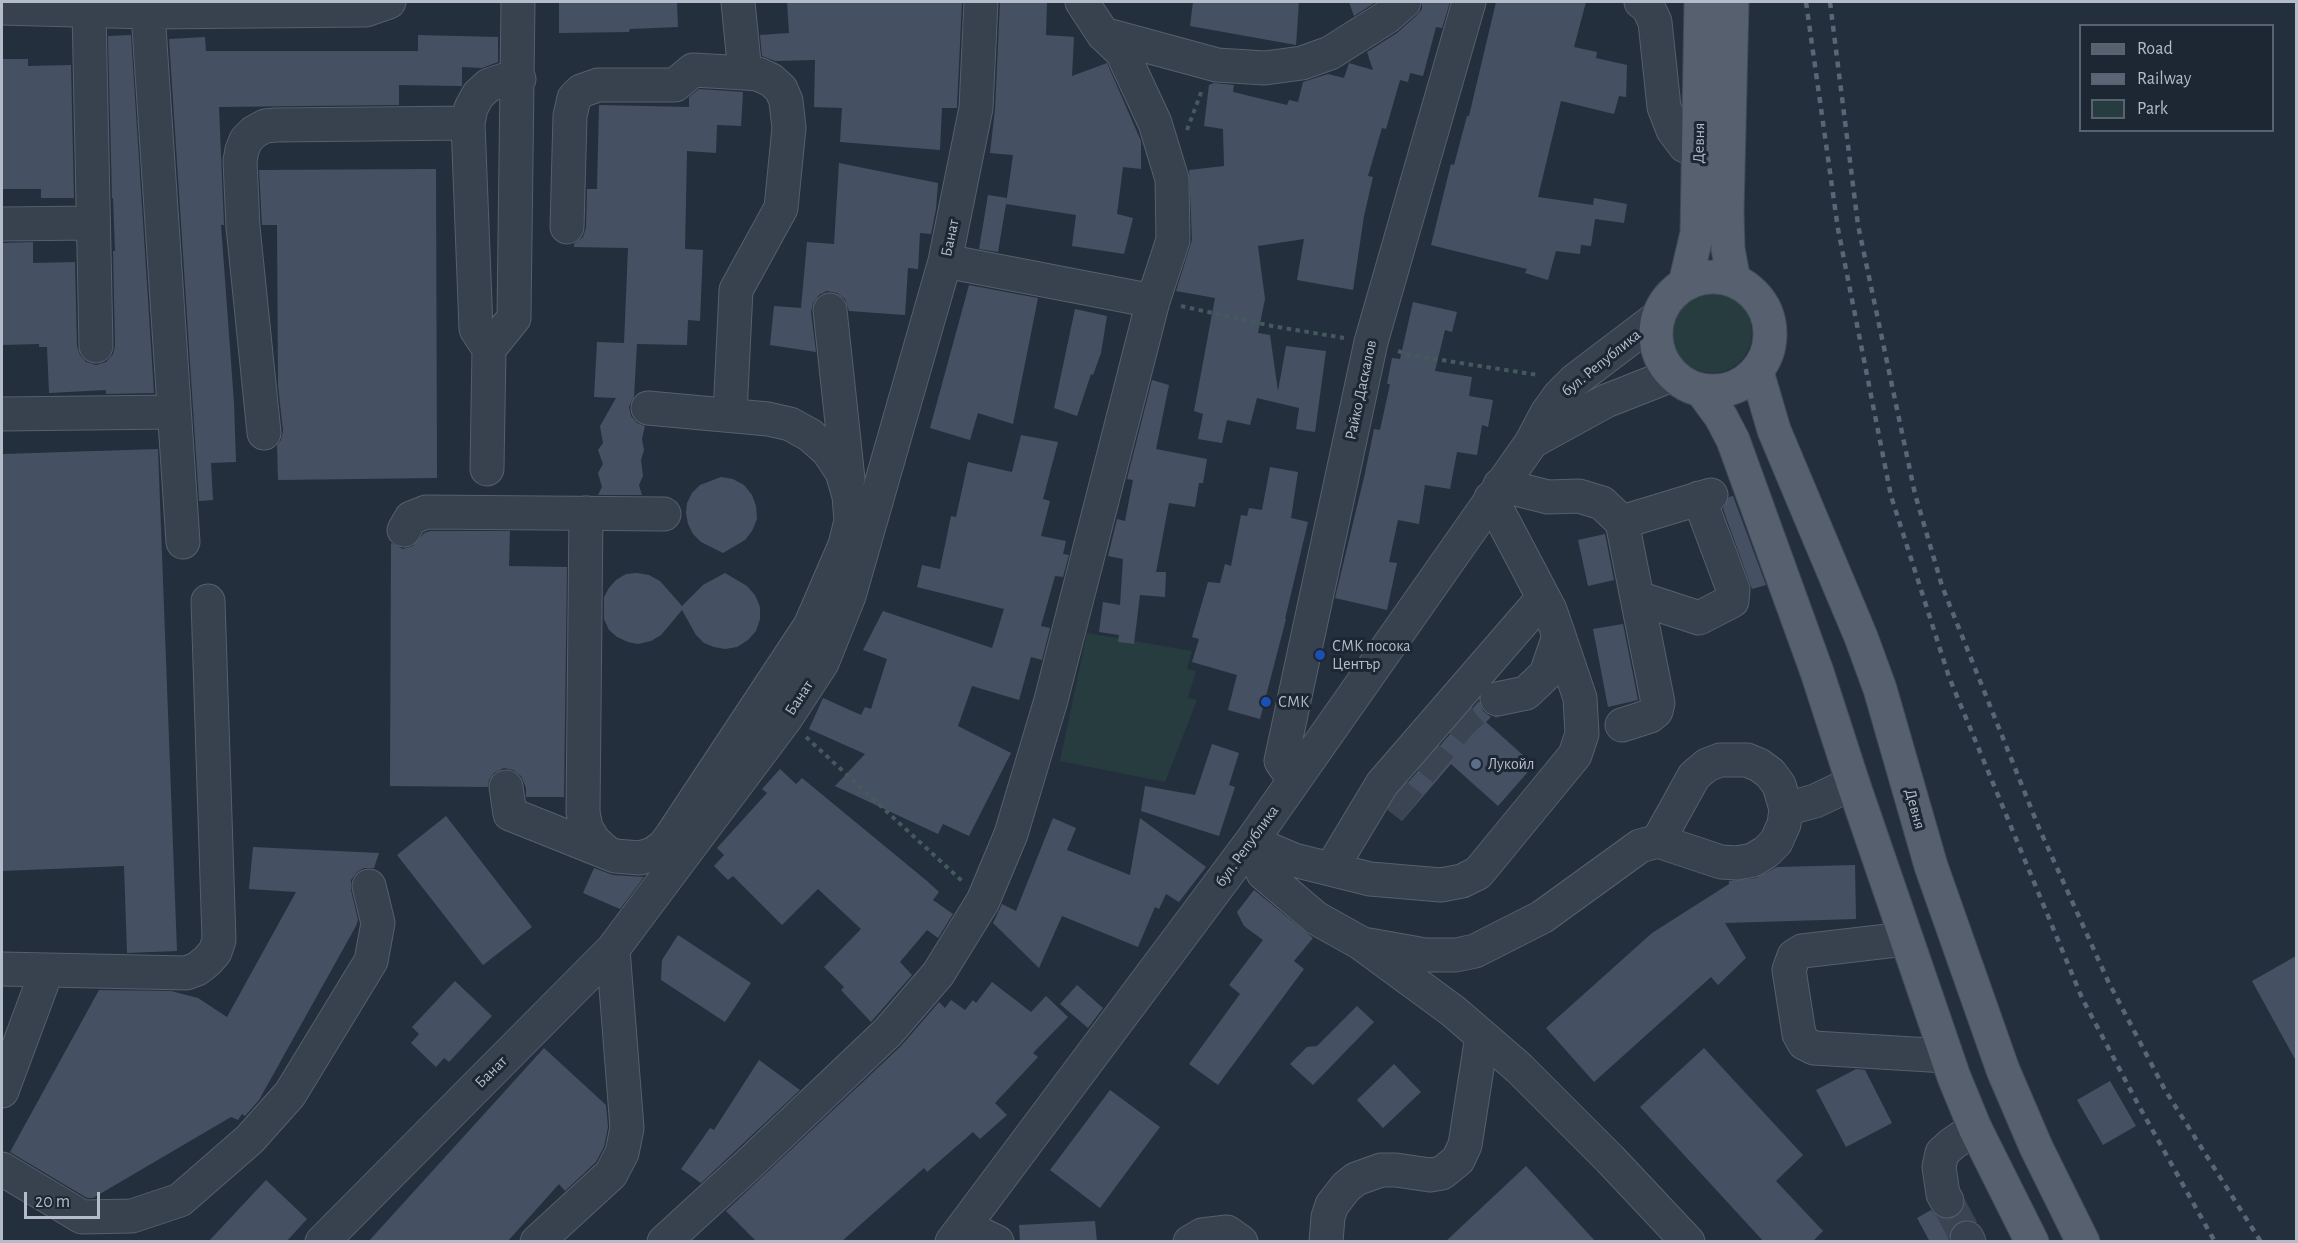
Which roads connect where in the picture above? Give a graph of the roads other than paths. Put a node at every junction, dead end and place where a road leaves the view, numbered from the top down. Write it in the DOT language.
graph roads {
  1 [pos="389,2"];
  2 [pos="518,2"];
  3 [pos="738,2"];
  4 [pos="981,2"];
  5 [pos="1082,2"];
  6 [pos="1404,2"];
  7 [pos="1468,2"];
  8 [pos="1641,2"];
  9 [pos="1701,2"];
  10 [pos="1732,2"];
  11 [pos="2,8"];
  12 [pos="89,10"];
  13 [pos="148,12"];
  14 [pos="1103,34"];
  15 [pos="745,73"];
  16 [pos="519,79"];
  17 [pos="468,123"];
  18 [pos="1699,152"];
  19 [pos="2,224"];
  20 [pos="93,224"];
  21 [pos="567,227"];
  22 [pos="945,261"];
  23 [pos="1734,281"];
  24 [pos="1685,284"];
  25 [pos="1154,301"];
  26 [pos="830,310"];
  27 [pos="1657,318"];
  28 [pos="96,346"];
  29 [pos="489,349"];
  30 [pos="1757,372"];
  31 [pos="1672,375"];
  32 [pos="1702,391"];
  33 [pos="648,408"];
  34 [pos="174,412"];
  35 [pos="2,414"];
  36 [pos="730,415"];
  37 [pos="264,433"];
  38 [pos="1531,442"];
  39 [pos="487,468"];
  40 [pos="1496,491"];
  41 [pos="849,496"];
  42 [pos="586,513"];
  43 [pos="664,514"];
  44 [pos="1622,522"];
  45 [pos="404,530"];
  46 [pos="183,542"];
  47 [pos="1544,598"];
  48 [pos="1638,598"];
  49 [pos="208,601"];
  50 [pos="1560,636"];
  51 [pos="1497,699"];
  52 [pos="1622,725"];
  53 [pos="1294,780"];
  54 [pos="1852,783"];
  55 [pos="506,787"];
  56 [pos="1786,809"];
  57 [pos="1389,810"];
  58 [pos="1251,842"];
  59 [pos="1658,842"];
  60 [pos="606,852"];
  61 [pos="1331,869"];
  62 [pos="369,886"];
  63 [pos="1905,939"];
  64 [pos="1359,942"];
  65 [pos="614,950"];
  66 [pos="2,969"];
  67 [pos="47,970"];
  68 [pos="1482,1036"];
  69 [pos="1946,1056"];
  70 [pos="2,1091"];
  71 [pos="1975,1128"];
  72 [pos="2,1169"];
  73 [pos="1947,1201"];
  74 [pos="958,1234"];
  75 [pos="322,1242"];
  76 [pos="537,1242"];
  77 [pos="664,1242"];
  78 [pos="997,1242"];
  79 [pos="1190,1242"];
  80 [pos="1241,1242"];
  81 [pos="1326,1242"];
  82 [pos="1688,1242"];
  83 [pos="2032,1242"];
  84 [pos="2084,1242"];
  1 -- 13 [label="street"];
  2 -- 16 [label="street"];
  3 -- 15 [label="street"];
  4 -- 22 [label="street, Банат"];
  5 -- 14 [label="street"];
  6 -- 14 [label="street"];
  7 -- 53 [label="street, Райко Даскалов"];
  8 -- 18 [label="street"];
  9 -- 18 [label="main road, Девня"];
  10 -- 23 [label="main road, Девня"];
  11 -- 12 [label="street"];
  12 -- 13 [label="street"];
  12 -- 20 [label="street"];
  13 -- 34 [label="street"];
  14 -- 25 [label="street"];
  15 -- 21 [label="street"];
  15 -- 36 [label="street"];
  16 -- 17 [label="street"];
  16 -- 29 [label="street"];
  17 -- 29 [label="street"];
  17 -- 37 [label="street"];
  18 -- 24 [label="main road, Девня"];
  19 -- 20 [label="street"];
  20 -- 28 [label="street"];
  22 -- 25 [label="street"];
  22 -- 65 [label="street, Банат"];
  23 -- 24 [label="main road"];
  23 -- 30 [label="main road"];
  24 -- 27 [label="main road"];
  25 -- 77 [label="street"];
  26 -- 41 [label="street"];
  27 -- 31 [label="main road"];
  27 -- 38 [label="street, бул. Република"];
  29 -- 39 [label="street"];
  30 -- 32 [label="main road"];
  30 -- 84 [label="main road, Девня"];
  31 -- 32 [label="main road"];
  31 -- 38 [label="street, бул. Република"];
  32 -- 54 [label="main road"];
  33 -- 36 [label="street"];
  34 -- 35 [label="street"];
  34 -- 46 [label="street"];
  36 -- 41 [label="street"];
  38 -- 40 [label="street, бул. Република"];
  40 -- 44 [label="street"];
  40 -- 47 [label="street"];
  40 -- 53 [label="street, бул. Република"];
  41 -- 60 [label="street"];
  42 -- 43 [label="street"];
  42 -- 45 [label="street"];
  42 -- 60 [label="street"];
  44 -- 48 [label="street"];
  44 -- 48 [label="street"];
  47 -- 50 [label="street"];
  47 -- 61 [label="street"];
  48 -- 52 [label="street"];
  49 -- 67 [label="street"];
  50 -- 51 [label="street"];
  50 -- 61 [label="street"];
  53 -- 58 [label="street, бул. Република"];
  54 -- 56 [label="street"];
  54 -- 63 [label="main road"];
  55 -- 60 [label="street"];
  56 -- 59 [label="street"];
  56 -- 59 [label="street"];
  57 -- 61 [label="street"];
  58 -- 61 [label="street"];
  58 -- 64 [label="street"];
  58 -- 74 [label="street, бул. Република"];
  59 -- 64 [label="street"];
  62 -- 72 [label="street"];
  63 -- 69 [label="main road"];
  63 -- 69 [label="street"];
  64 -- 68 [label="street"];
  65 -- 75 [label="street, Банат"];
  65 -- 76 [label="street"];
  66 -- 67 [label="street"];
  67 -- 70 [label="street"];
  68 -- 81 [label="street"];
  68 -- 82 [label="street"];
  69 -- 71 [label="main road"];
  71 -- 73 [label="street"];
  71 -- 83 [label="main road"];
  74 -- 78 [label="street"];
  79 -- 80 [label="street"];
}
